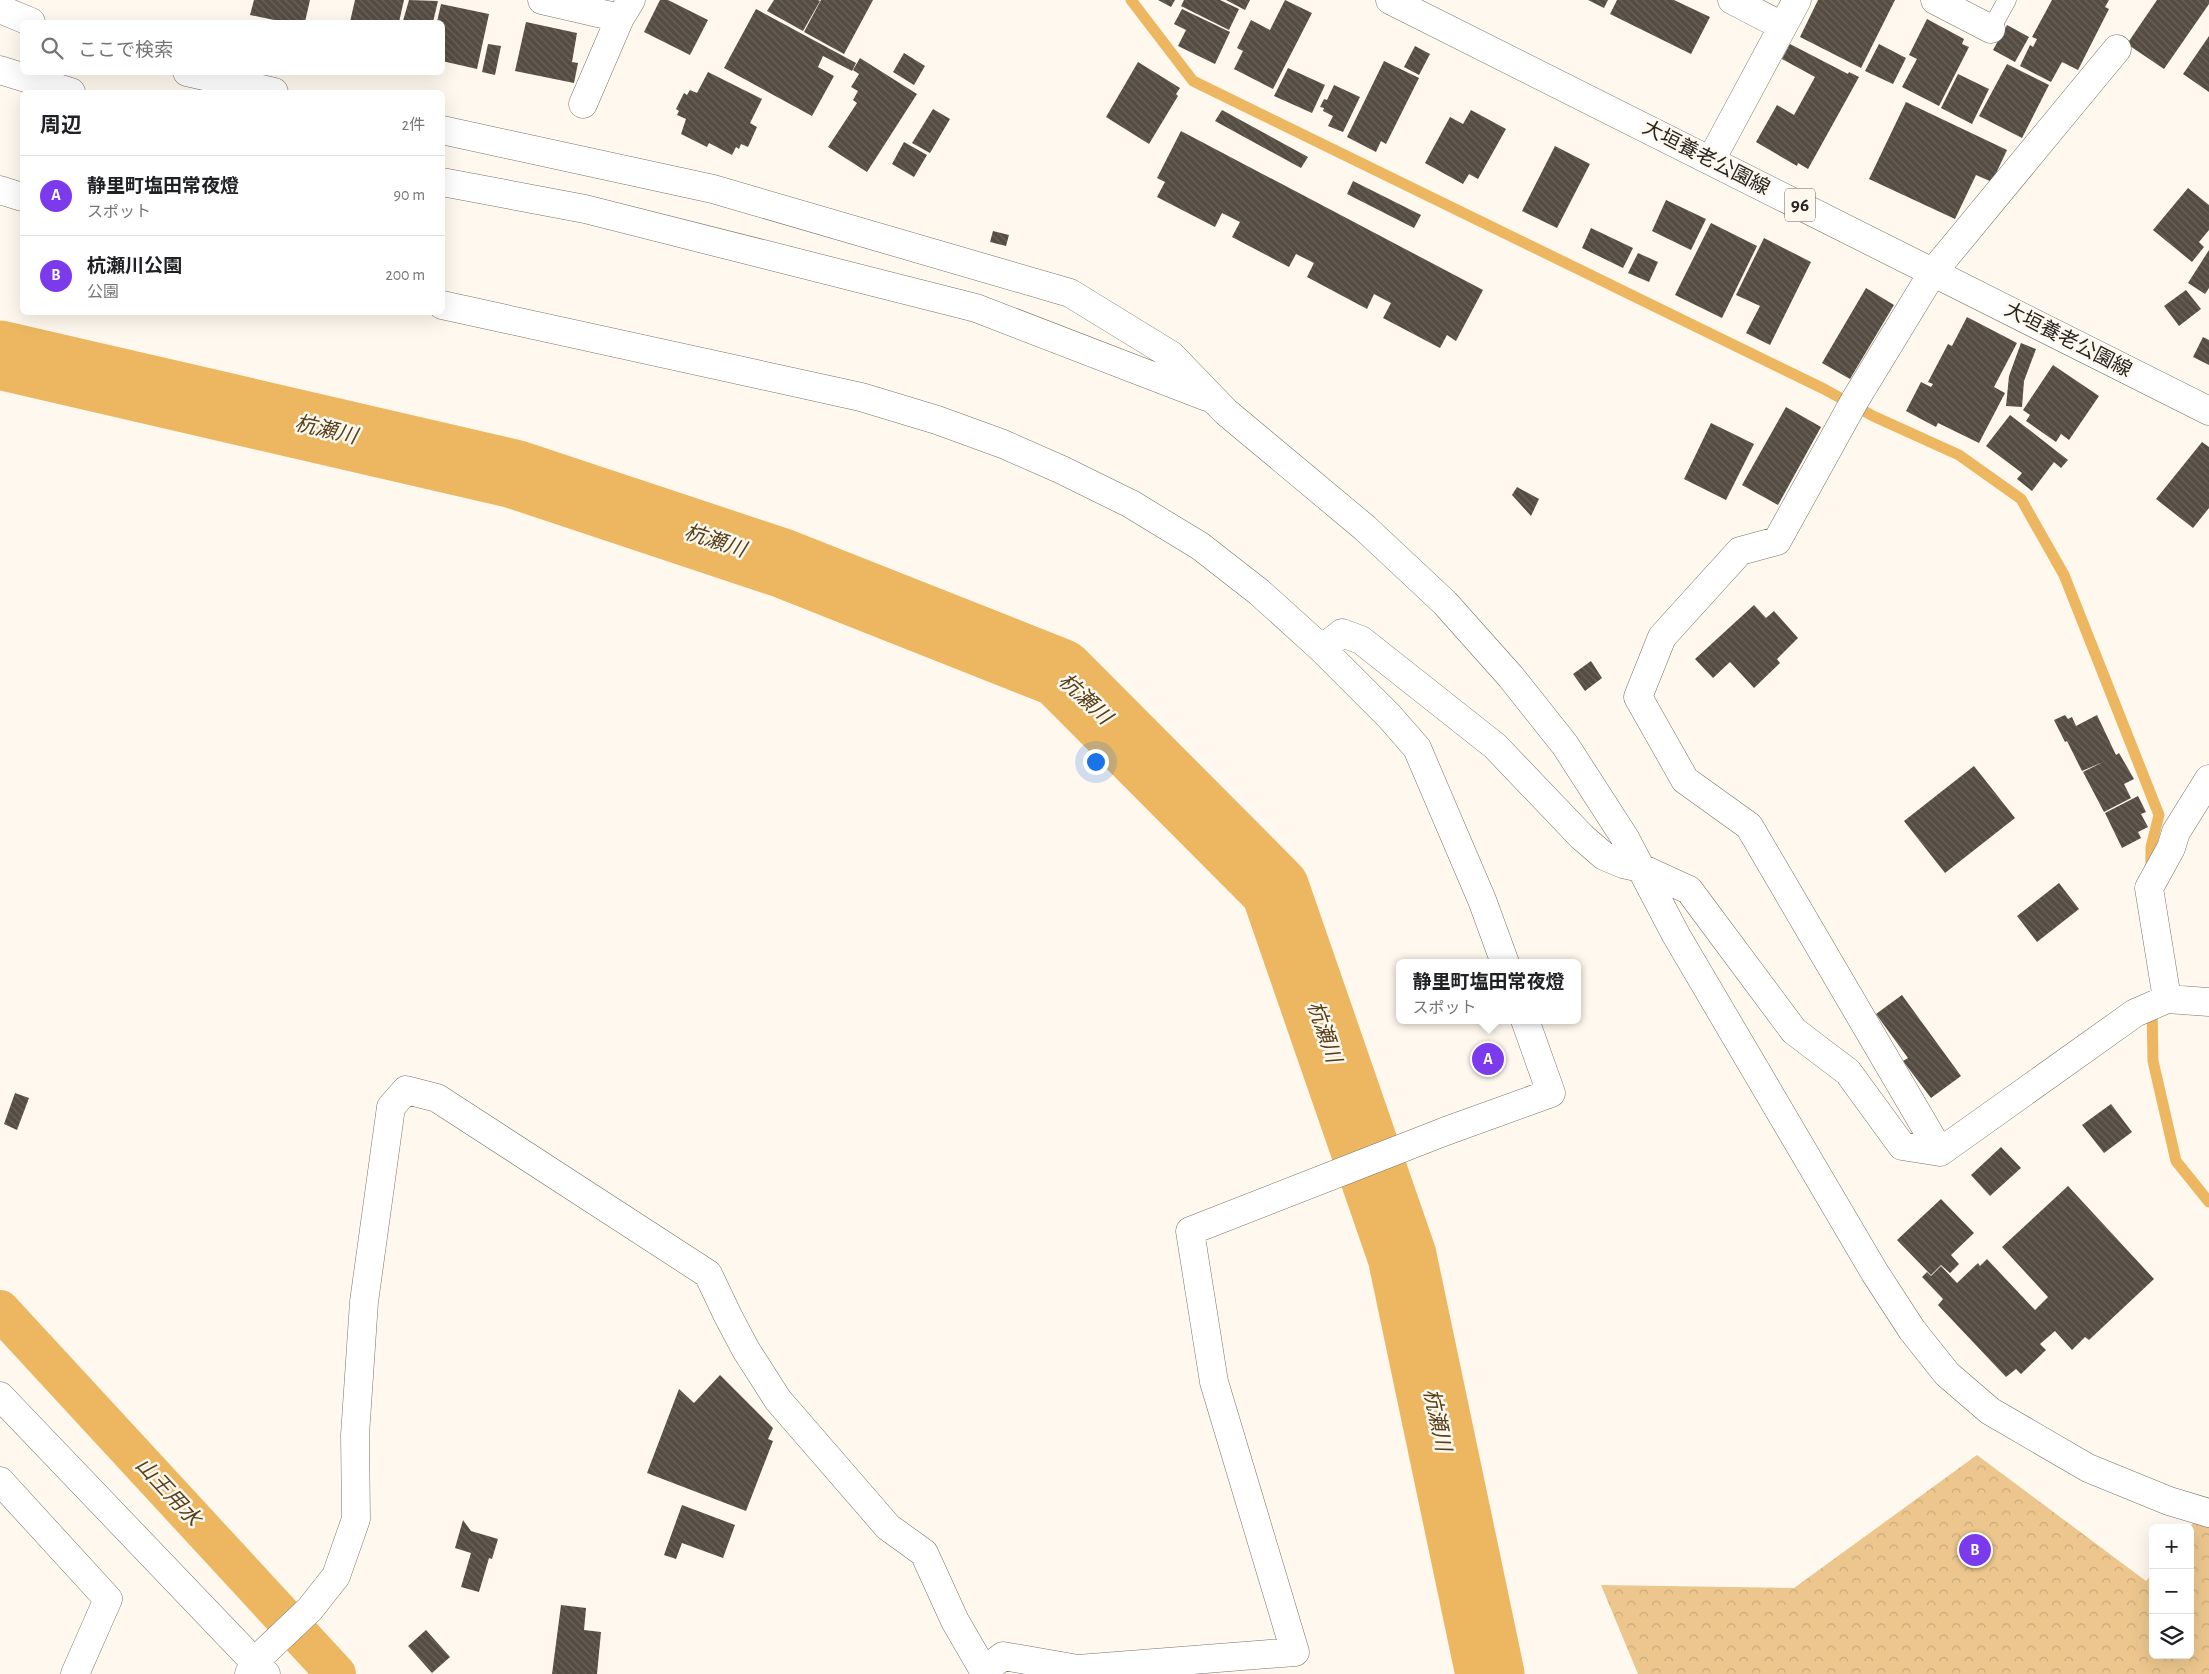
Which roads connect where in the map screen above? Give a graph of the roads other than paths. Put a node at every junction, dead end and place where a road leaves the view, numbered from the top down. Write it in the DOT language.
graph roads {
  1 [pos="542,0"];
  2 [pos="1390,0"];
  3 [pos="1732,0"];
  4 [pos="1797,0"];
  5 [pos="1935,0"];
  6 [pos="2007,0"];
  7 [pos="0,8"];
  8 [pos="625,9"];
  9 [pos="27,20"];
  10 [pos="1782,26"];
  11 [pos="1991,29"];
  12 [pos="2117,49"];
  13 [pos="0,70"];
  14 [pos="200,75"];
  15 [pos="65,90"];
  16 [pos="265,90"];
  17 [pos="583,104"];
  18 [pos="445,131"];
  19 [pos="1711,160"];
  20 [pos="445,183"];
  21 [pos="0,190"];
  22 [pos="20,196"];
  23 [pos="1933,272"];
  24 [pos="445,306"];
  25 [pos="1215,401"];
  26 [pos="2209,412"];
  27 [pos="1322,649"];
  28 [pos="2209,779"];
  29 [pos="1641,868"];
  30 [pos="1504,959"];
  31 [pos="2167,999"];
  32 [pos="2209,1002"];
  33 [pos="1526,1024"];
  34 [pos="1940,1152"];
  35 [pos="0,1396"];
  36 [pos="0,1481"];
  37 [pos="2209,1512"];
  38 [pos="256,1670"];
  39 [pos="985,1673"];
  40 [pos="76,1674"];
  1 -- 8 [label="street"];
  2 -- 19 [label="street, 大垣養老公園線 / 96"];
  3 -- 10 [label="street"];
  4 -- 10 [label="street"];
  5 -- 11 [label="street"];
  6 -- 11 [label="lane"];
  7 -- 9 [label="street"];
  8 -- 17 [label="street"];
  10 -- 19 [label="street"];
  12 -- 23 [label="street"];
  13 -- 15 [label="street"];
  14 -- 16 [label="street"];
  18 -- 25 [label="street"];
  19 -- 23 [label="street, 大垣養老公園線 / 96"];
  20 -- 25 [label="street"];
  21 -- 22 [label="street"];
  23 -- 26 [label="street, 大垣養老公園線 / 96"];
  23 -- 34 [label="street"];
  24 -- 27 [label="street"];
  25 -- 29 [label="street"];
  27 -- 29 [label="street"];
  27 -- 30 [label="street"];
  28 -- 31 [label="street"];
  29 -- 34 [label="street"];
  29 -- 37 [label="street"];
  31 -- 32 [label="street"];
  31 -- 34 [label="street"];
  33 -- 39 [label="street"];
  35 -- 38 [label="street"];
  36 -- 40 [label="street"];
  38 -- 39 [label="street"];
}
